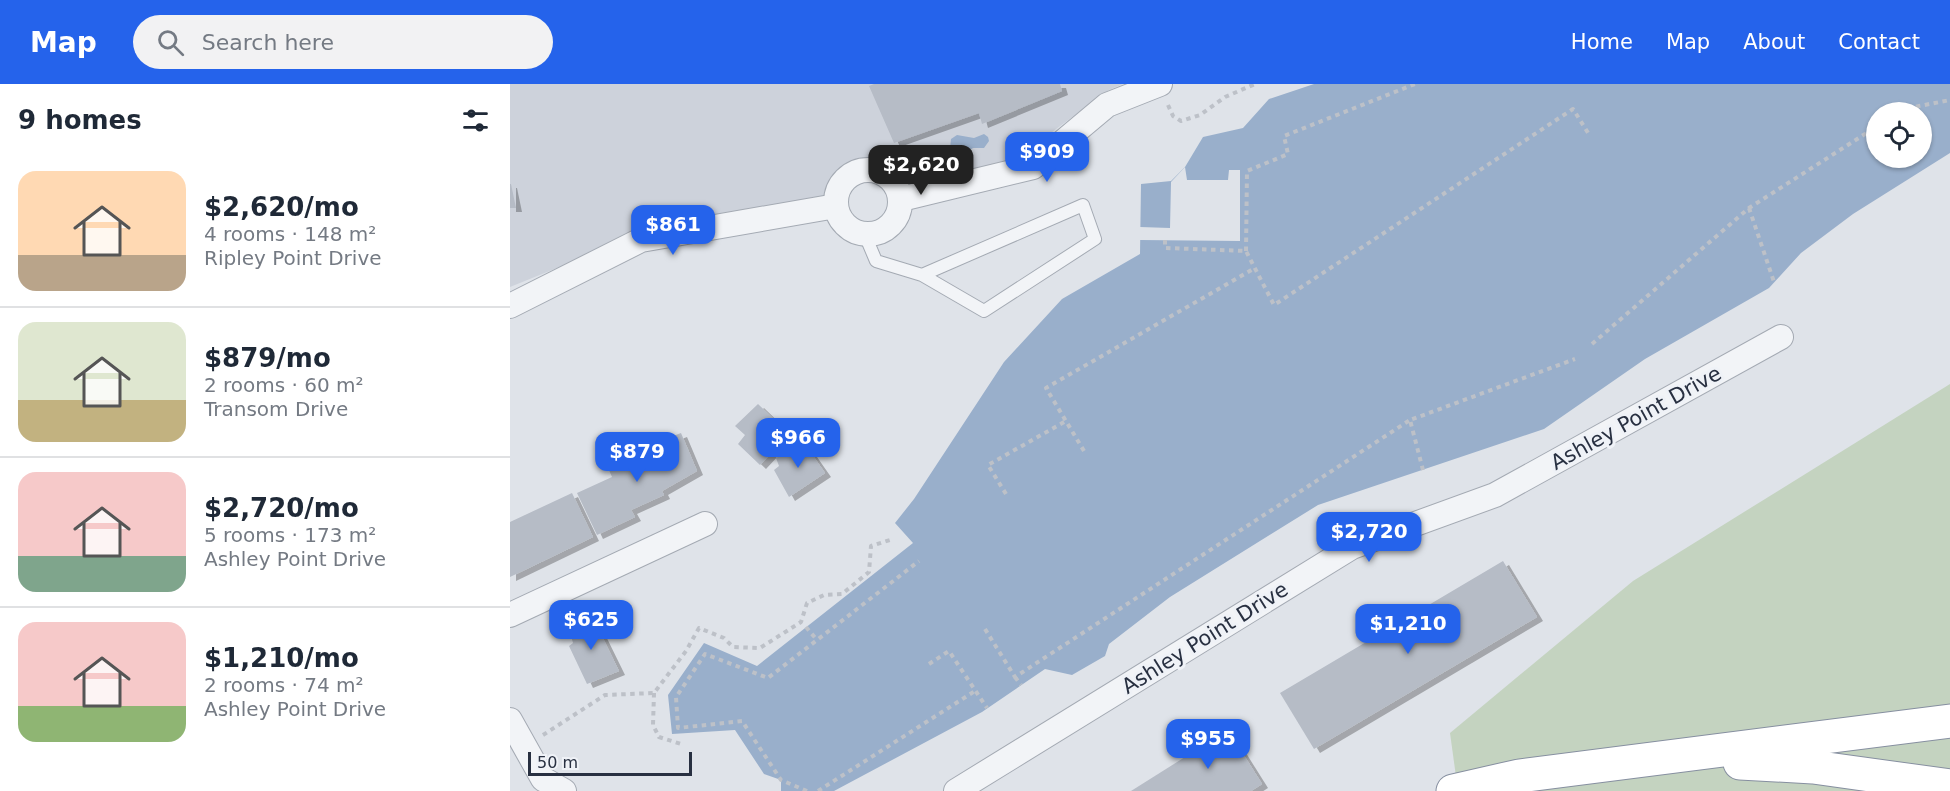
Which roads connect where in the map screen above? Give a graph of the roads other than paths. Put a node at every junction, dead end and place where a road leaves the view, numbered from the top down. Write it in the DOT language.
graph roads {
  1 [pos="1162,90"];
  2 [pos="901,199"];
  3 [pos="836,206"];
  4 [pos="865,235"];
  5 [pos="922,275"];
  6 [pos="510,306"];
  7 [pos="1781,337"];
  8 [pos="705,524"];
  9 [pos="510,615"];
  10 [pos="510,720"];
  11 [pos="1950,721"];
  12 [pos="1595,766"];
  13 [pos="1950,786"];
  14 [pos="548,787"];
  15 [pos="956,791"];
  16 [pos="1453,791"];
  1 -- 2 [label="street"];
  2 -- 3 [label="street"];
  2 -- 4 [label="street"];
  3 -- 4 [label="street"];
  3 -- 6 [label="street"];
  4 -- 5 [label="lane"];
  5 -- 5 [label="lane"];
  7 -- 15 [label="street, Ashley Point Drive"];
  8 -- 9 [label="street"];
  10 -- 14 [label="street"];
  11 -- 12 [label="highway"];
  12 -- 13 [label="highway"];
  12 -- 16 [label="highway"];
}
